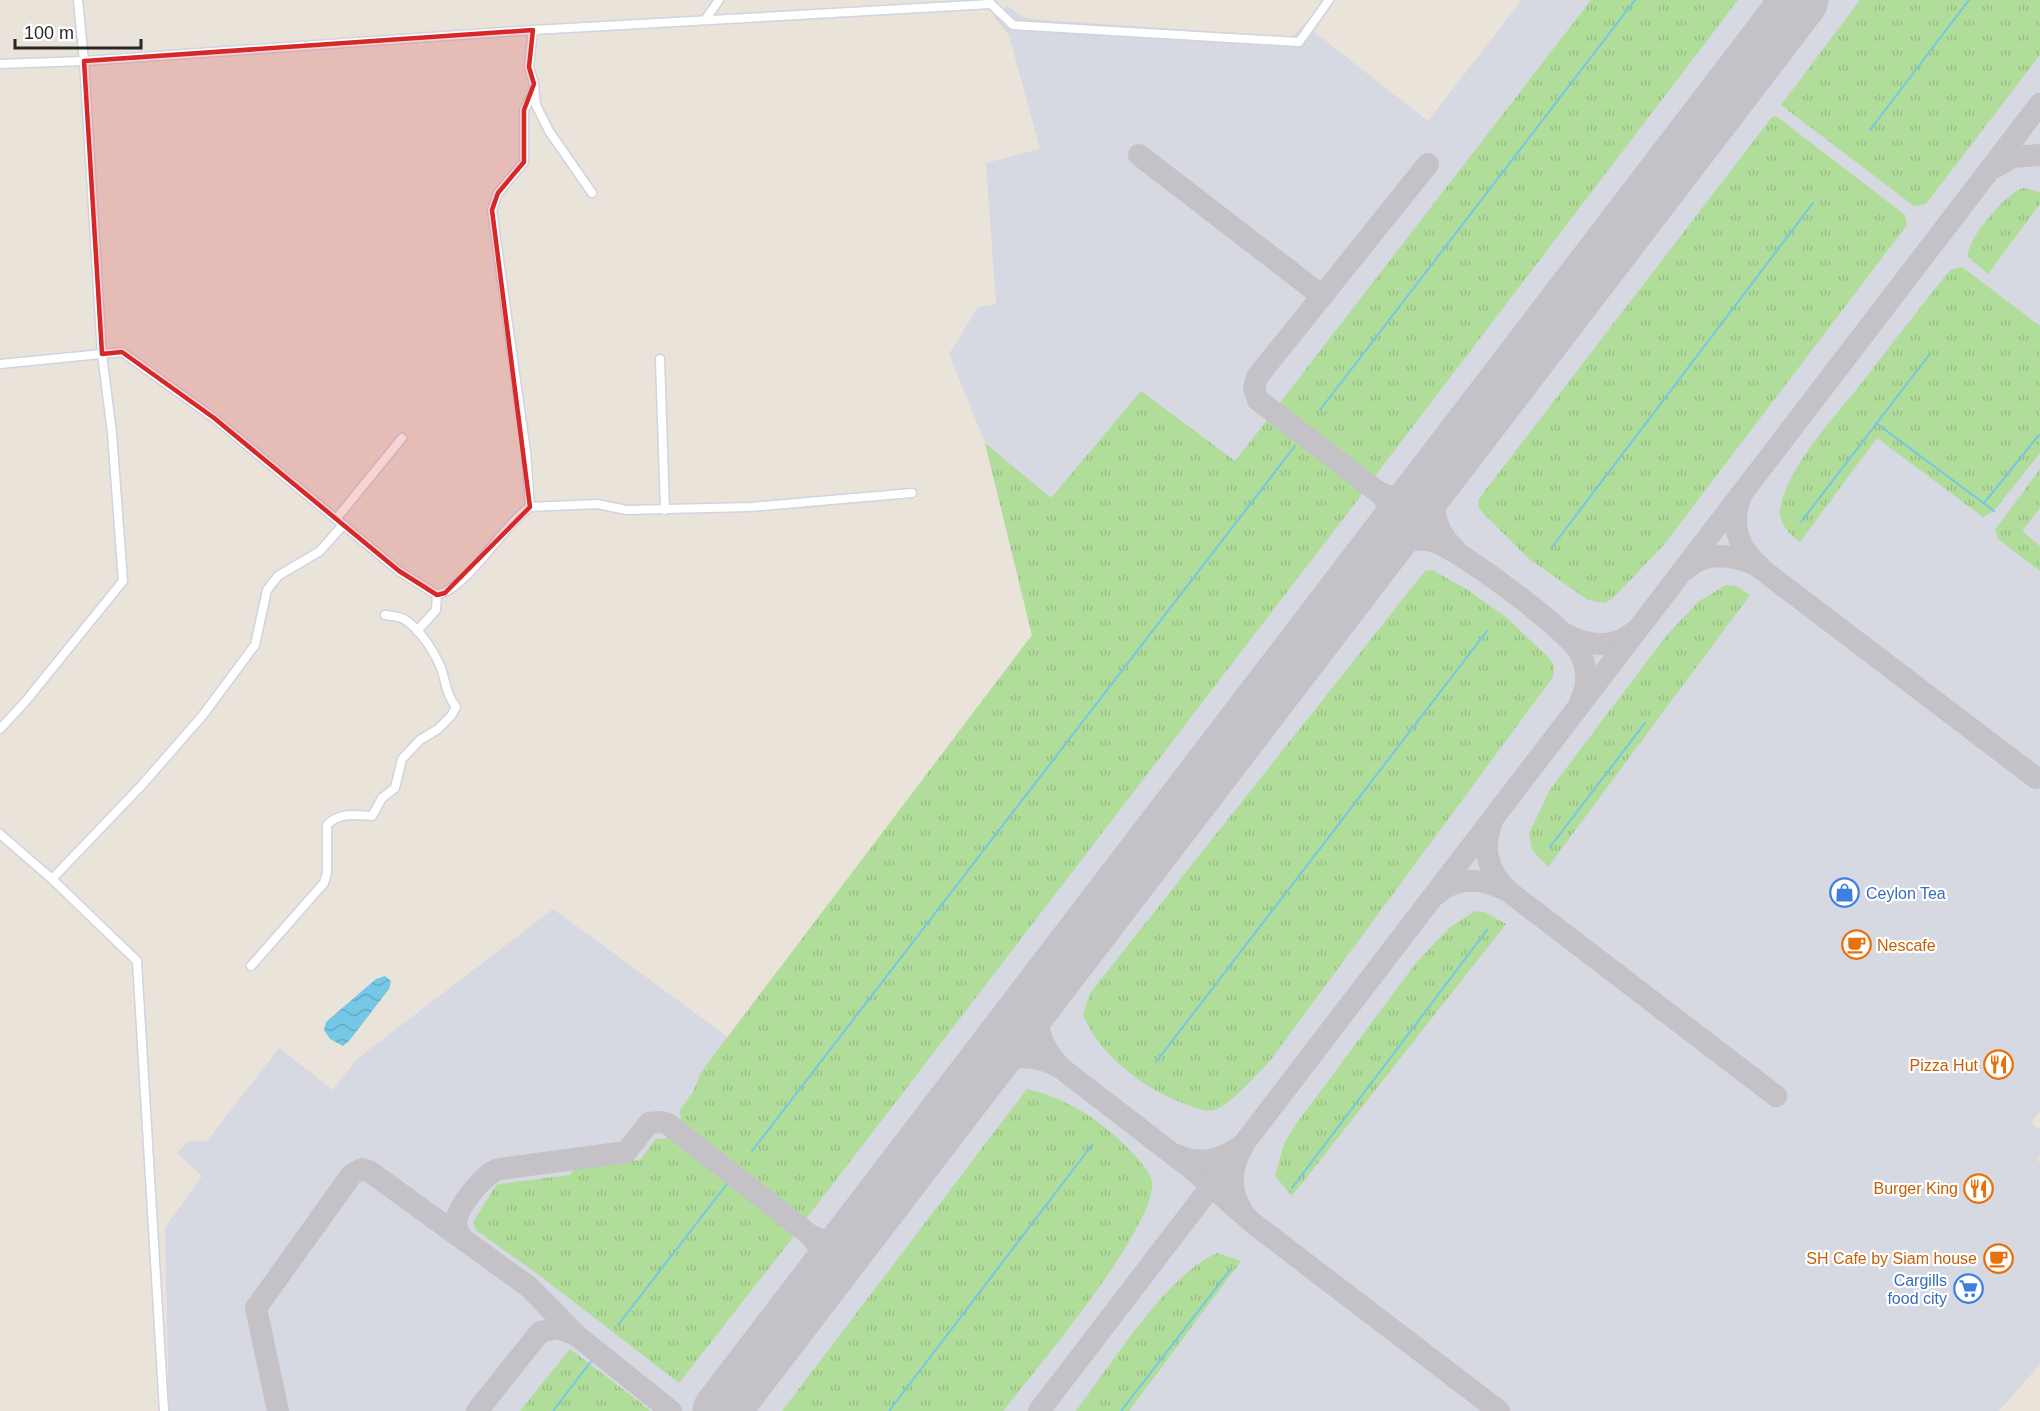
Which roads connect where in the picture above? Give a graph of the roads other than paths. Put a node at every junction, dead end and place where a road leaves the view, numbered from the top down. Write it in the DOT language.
graph roads {
  1 [pos="78,0"];
  2 [pos="719,0"];
  3 [pos="1329,0"];
  4 [pos="990,2"];
  5 [pos="705,20"];
  6 [pos="533,30"];
  7 [pos="84,62"];
  8 [pos="0,64"];
  9 [pos="533,93"];
  10 [pos="592,193"];
  11 [pos="102,354"];
  12 [pos="660,359"];
  13 [pos="0,364"];
  14 [pos="402,438"];
  15 [pos="912,493"];
  16 [pos="530,507"];
  17 [pos="665,510"];
  18 [pos="336,519"];
  19 [pos="343,525"];
  20 [pos="437,595"];
  21 [pos="385,615"];
  22 [pos="417,631"];
  23 [pos="0,729"];
  24 [pos="0,834"];
  25 [pos="52,879"];
  26 [pos="251,966"];
  27 [pos="164,1411"];
  1 -- 7 [label="street"];
  2 -- 5 [label="street"];
  3 -- 4 [label="street"];
  4 -- 5 [label="street"];
  5 -- 6 [label="street"];
  6 -- 7 [label="street"];
  6 -- 9 [label="street"];
  7 -- 8 [label="street"];
  7 -- 11 [label="street"];
  9 -- 10 [label="street"];
  9 -- 16 [label="street"];
  11 -- 13 [label="street"];
  11 -- 18 [label="street"];
  11 -- 23 [label="street"];
  12 -- 17 [label="street"];
  14 -- 18 [label="street"];
  15 -- 17 [label="street"];
  16 -- 17 [label="street"];
  16 -- 20 [label="street"];
  18 -- 19 [label="street"];
  19 -- 20 [label="street"];
  19 -- 25 [label="street"];
  20 -- 22 [label="street"];
  21 -- 22 [label="street"];
  22 -- 26 [label="street"];
  24 -- 25 [label="street"];
  25 -- 27 [label="street"];
}
